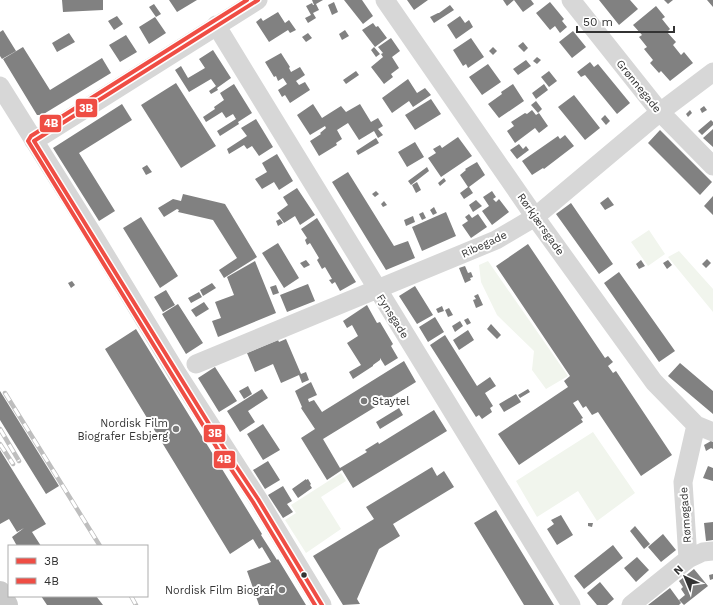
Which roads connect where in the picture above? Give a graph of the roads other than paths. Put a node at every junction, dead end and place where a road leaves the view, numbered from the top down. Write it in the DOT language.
graph roads {
  1 [pos="258,0"];
  2 [pos="385,0"];
  3 [pos="571,0"];
  4 [pos="216,25"];
  5 [pos="713,72"];
  6 [pos="0,86"];
  7 [pos="660,112"];
  8 [pos="34,141"];
  9 [pos="713,166"];
  10 [pos="535,217"];
  11 [pos="376,289"];
  12 [pos="196,364"];
  13 [pos="704,428"];
  14 [pos="713,551"];
  15 [pos="688,559"];
  16 [pos="0,592"];
  17 [pos="7,605"];
  18 [pos="322,605"];
  19 [pos="571,605"];
  20 [pos="631,605"];
  1 -- 4 [label="street"];
  2 -- 10 [label="street, Rørkjærsgade"];
  3 -- 7 [label="street, Grønnegade"];
  4 -- 8 [label="street"];
  4 -- 11 [label="street, Fynsgade"];
  5 -- 7 [label="street, Ribegade"];
  6 -- 8 [label="street"];
  7 -- 9 [label="street, Grønnegade"];
  7 -- 10 [label="street, Ribegade"];
  8 -- 18 [label="street"];
  10 -- 11 [label="street, Ribegade"];
  10 -- 13 [label="street, Rørkjærsgade"];
  11 -- 12 [label="street, Ribegade"];
  11 -- 19 [label="street, Fynsgade"];
  13 -- 15 [label="street, Rømøgade"];
  14 -- 15 [label="street"];
  15 -- 20 [label="street"];
  16 -- 17 [label="main road"];
}
